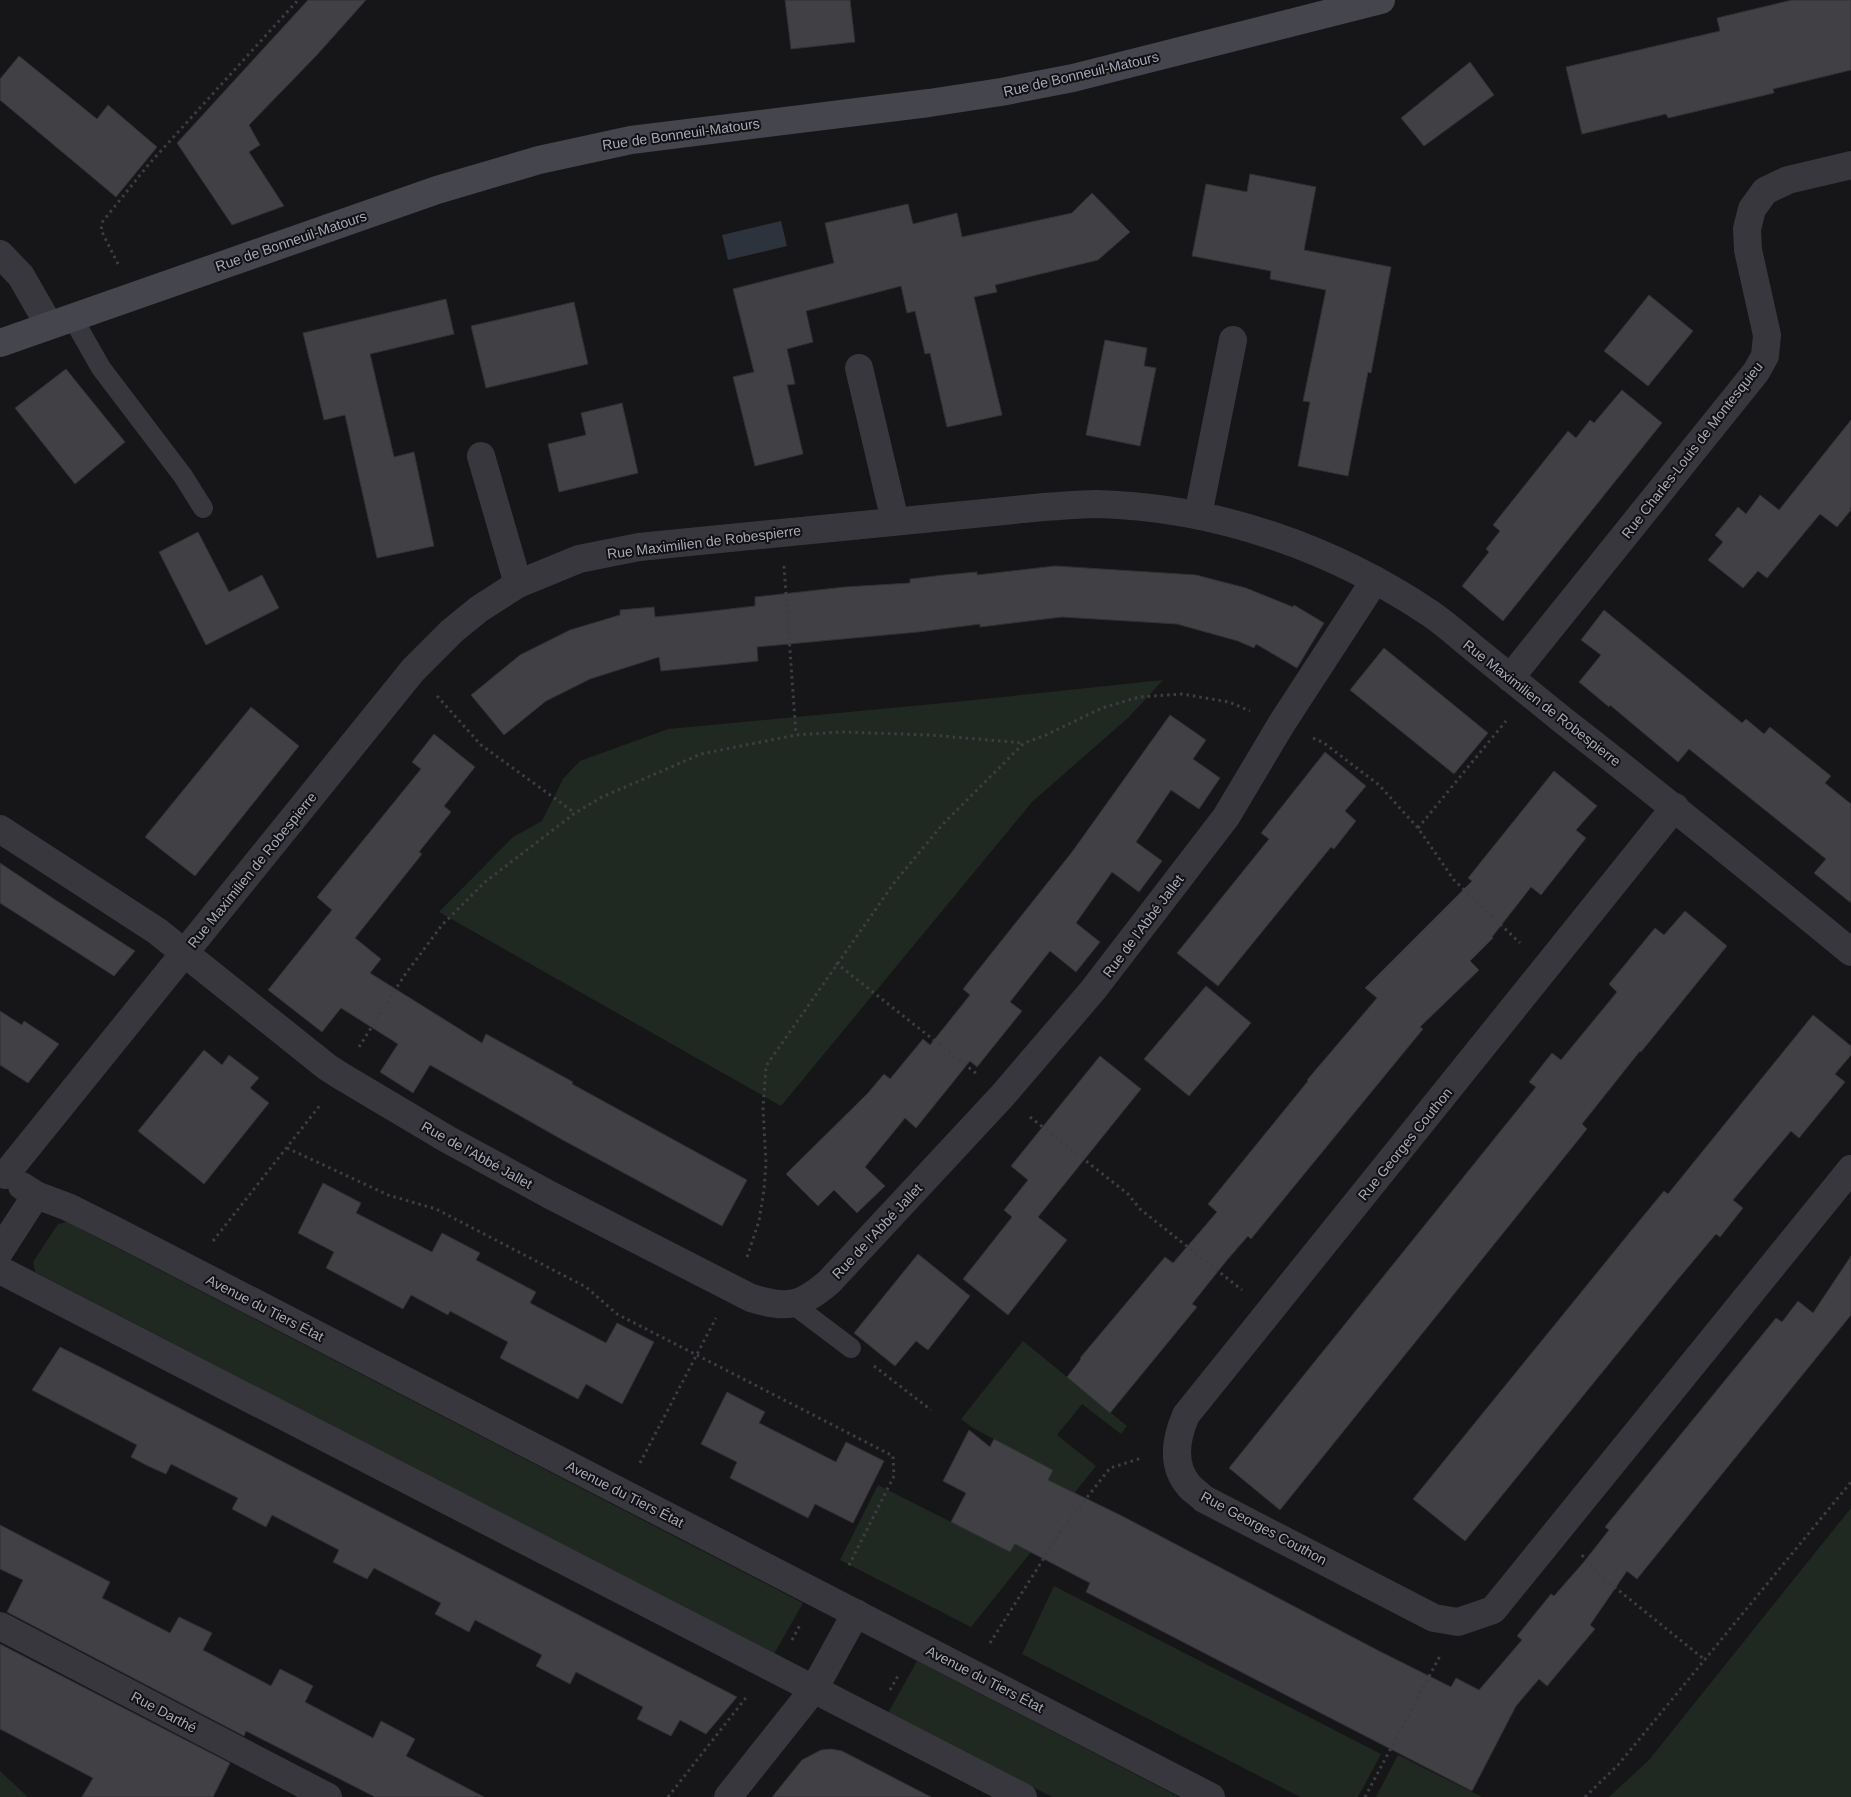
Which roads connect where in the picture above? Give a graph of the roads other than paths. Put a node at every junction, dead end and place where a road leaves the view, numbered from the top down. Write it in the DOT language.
graph roads {
  1 [pos="1381,0"];
  2 [pos="1851,166"];
  3 [pos="0,254"];
  4 [pos="61,321"];
  5 [pos="1233,340"];
  6 [pos="0,343"];
  7 [pos="859,368"];
  8 [pos="481,456"];
  9 [pos="203,508"];
  10 [pos="1198,515"];
  11 [pos="895,521"];
  12 [pos="1376,580"];
  13 [pos="518,584"];
  14 [pos="1520,685"];
  15 [pos="1675,807"];
  16 [pos="0,829"];
  17 [pos="1851,952"];
  18 [pos="183,954"];
  19 [pos="1851,1169"];
  20 [pos="2,1174"];
  21 [pos="36,1195"];
  22 [pos="0,1251"];
  23 [pos="0,1270"];
  24 [pos="794,1305"];
  25 [pos="851,1348"];
  26 [pos="856,1613"];
  27 [pos="0,1626"];
  28 [pos="814,1689"];
  29 [pos="328,1797"];
  30 [pos="728,1797"];
  31 [pos="1023,1797"];
  32 [pos="1211,1797"];
  1 -- 4 [label="main road, Rue de Bonneuil-Matours"];
  2 -- 14 [label="street, Rue Charles-Louis de Montesquieu"];
  3 -- 4 [label="street"];
  4 -- 6 [label="main road, Rue de Bonneuil-Matours"];
  4 -- 9 [label="lane"];
  5 -- 10 [label="street"];
  7 -- 11 [label="street"];
  8 -- 13 [label="street"];
  10 -- 11 [label="street, Rue Maximilien de Robespierre"];
  10 -- 12 [label="street, Rue Maximilien de Robespierre"];
  11 -- 13 [label="street, Rue Maximilien de Robespierre"];
  12 -- 14 [label="street, Rue Maximilien de Robespierre"];
  12 -- 24 [label="street, Rue de l'Abbé Jallet"];
  13 -- 18 [label="street, Rue Maximilien de Robespierre"];
  14 -- 15 [label="street, Rue Maximilien de Robespierre"];
  15 -- 17 [label="street, Rue Maximilien de Robespierre"];
  15 -- 19 [label="street, Rue Georges Couthon"];
  16 -- 18 [label="street, Rue de l'Abbé Jallet"];
  18 -- 20 [label="street, Rue Maximilien de Robespierre"];
  18 -- 24 [label="street, Rue de l'Abbé Jallet"];
  20 -- 21 [label="street, Avenue du Tiers État"];
  21 -- 22 [label="street"];
  21 -- 26 [label="street, Avenue du Tiers État"];
  23 -- 28 [label="street"];
  24 -- 25 [label="lane"];
  26 -- 28 [label="street"];
  26 -- 32 [label="street, Avenue du Tiers État"];
  27 -- 29 [label="street, Rue Darthé"];
  28 -- 30 [label="street"];
  28 -- 31 [label="street"];
}
